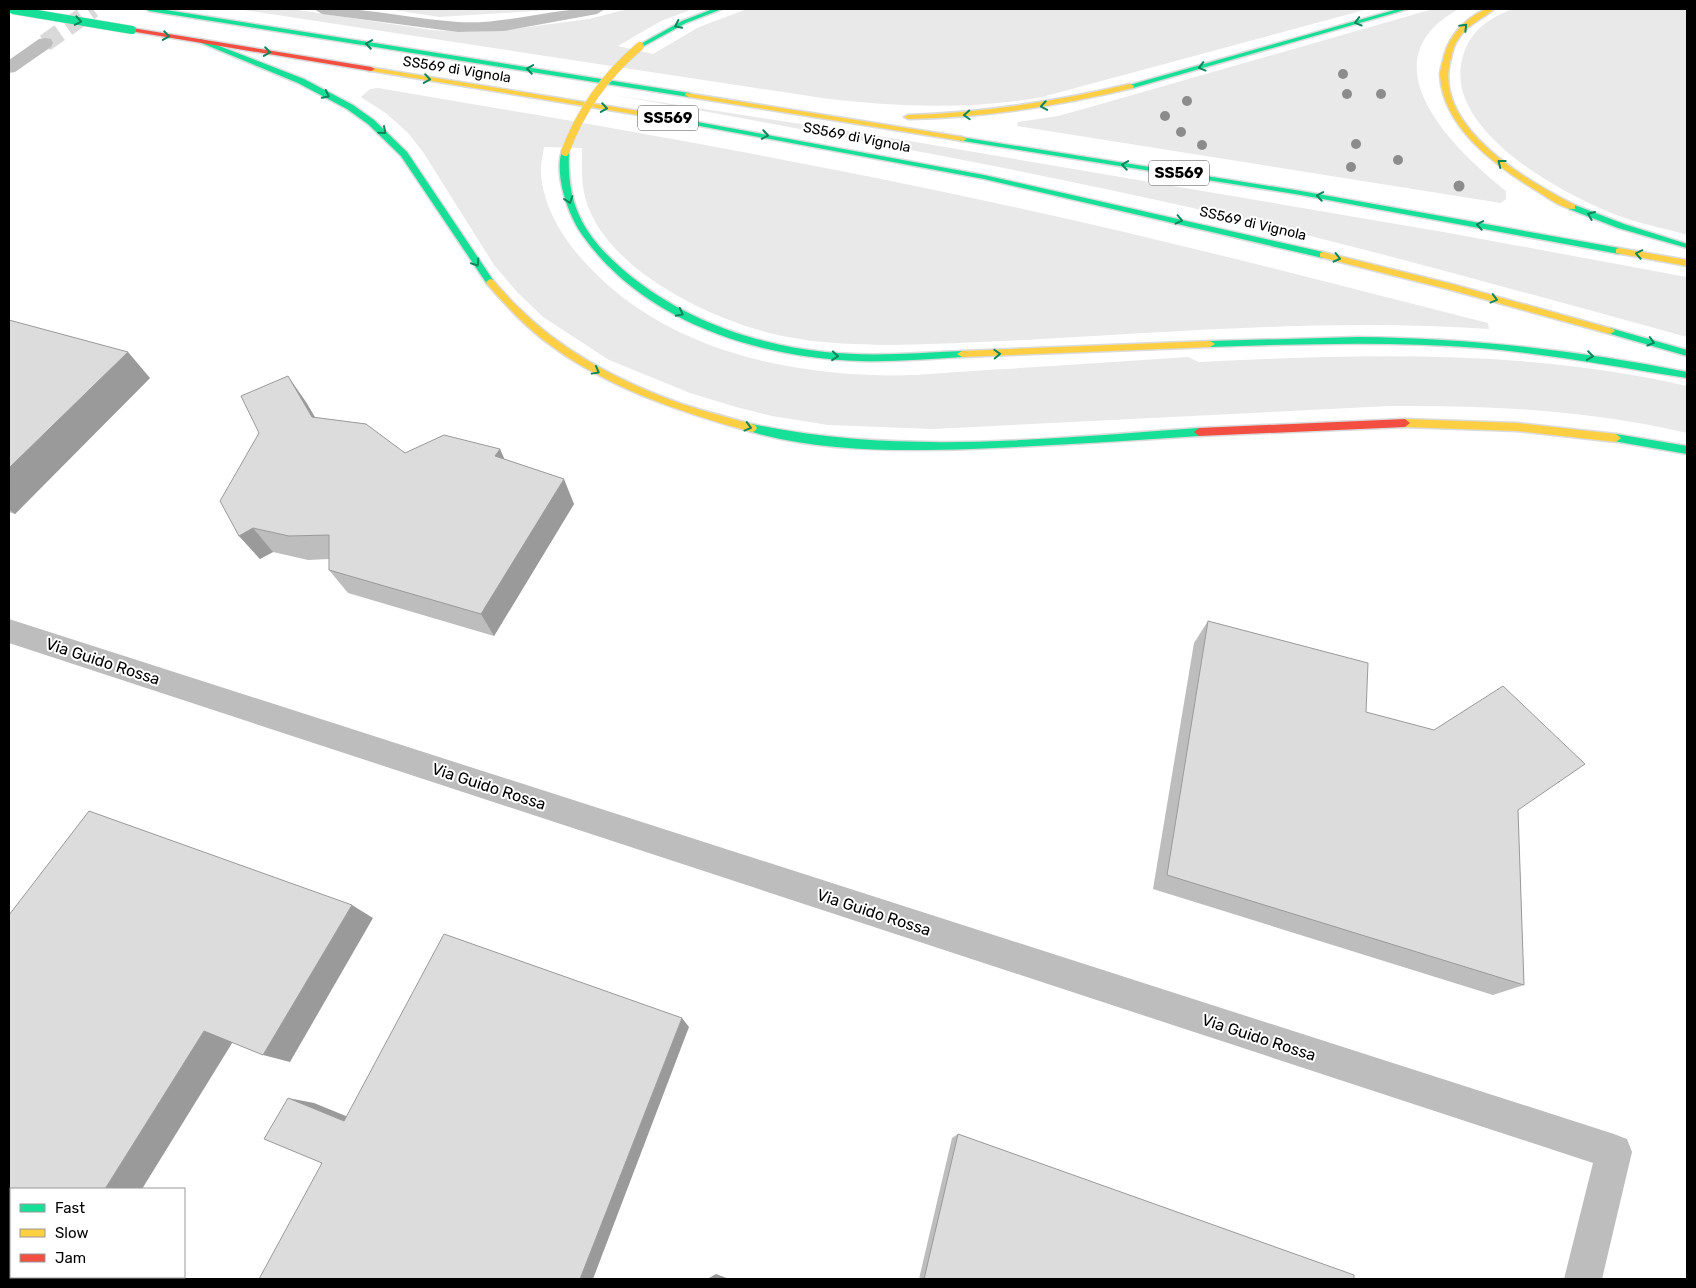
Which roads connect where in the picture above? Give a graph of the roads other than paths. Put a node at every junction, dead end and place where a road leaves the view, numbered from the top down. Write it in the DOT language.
graph roads {
  1 [pos="322,9"];
  2 [pos="597,9"];
  3 [pos="719,9"];
  4 [pos="1405,9"];
  5 [pos="1492,9"];
  6 [pos="11,10"];
  7 [pos="155,10"];
  8 [pos="201,41"];
  9 [pos="45,42"];
  10 [pos="9,68"];
  11 [pos="670,92"];
  12 [pos="1687,246"];
  13 [pos="1687,263"];
  14 [pos="1687,353"];
  15 [pos="1687,375"];
  16 [pos="1687,450"];
  17 [pos="9,631"];
  18 [pos="1584,1279"];
  1 -- 2 [label="street"];
  3 -- 15 [label="highway, one-way, bridge"];
  4 -- 11 [label="highway, one-way"];
  12 -- 5 [label="highway, one-way"];
  6 -- 8 [label="highway, SS569 di Vignola / SS569, one-way, bridge"];
  11 -- 7 [label="highway, SS569 di Vignola / SS569, one-way"];
  8 -- 14 [label="highway, SS569 di Vignola / SS569, one-way"];
  8 -- 16 [label="highway, one-way"];
  9 -- 10 [label="street"];
  13 -- 11 [label="highway, SS569 di Vignola / SS569, one-way"];
  17 -- 18 [label="street, Via Guido Rossa"];
}
